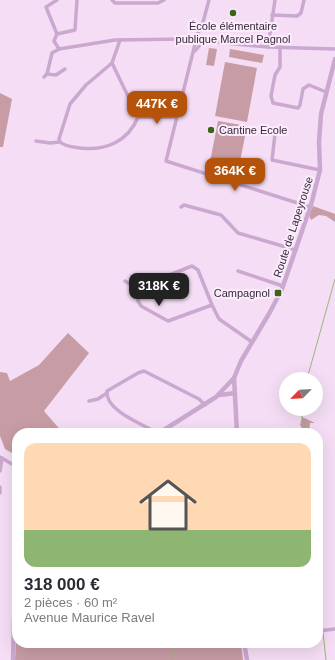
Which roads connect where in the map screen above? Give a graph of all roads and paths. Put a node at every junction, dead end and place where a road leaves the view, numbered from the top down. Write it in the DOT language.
graph roads {
  1 [pos="57,0"];
  2 [pos="77,0"];
  3 [pos="112,0"];
  4 [pos="164,0"];
  5 [pos="209,0"];
  6 [pos="275,0"];
  7 [pos="304,0"];
  8 [pos="272,15"];
  9 [pos="202,26"];
  10 [pos="57,34"];
  11 [pos="196,37"];
  12 [pos="202,38"];
  13 [pos="120,40"];
  14 [pos="184,40"];
  15 [pos="210,41"];
  16 [pos="198,44"];
  17 [pos="268,47"];
  18 [pos="280,47"];
  19 [pos="59,49"];
  20 [pos="334,50"];
  21 [pos="335,59"];
  22 [pos="112,63"];
  23 [pos="335,65"];
  24 [pos="65,69"];
  25 [pos="332,71"];
  26 [pos="47,74"];
  27 [pos="44,77"];
  28 [pos="326,92"];
  29 [pos="138,117"];
  30 [pos="176,119"];
  31 [pos="279,131"];
  32 [pos="36,141"];
  33 [pos="60,142"];
  34 [pos="320,170"];
  35 [pos="181,207"];
  36 [pos="310,207"];
  37 [pos="296,250"];
  38 [pos="238,271"];
  39 [pos="125,281"];
  40 [pos="283,286"];
  41 [pos="139,287"];
  42 [pos="212,305"];
  43 [pos="252,342"];
  44 [pos="234,378"];
  45 [pos="226,387"];
  46 [pos="107,393"];
  47 [pos="232,393"];
  48 [pos="216,397"];
  49 [pos="89,401"];
  50 [pos="205,405"];
  51 [pos="148,428"];
  52 [pos="167,428"];
  53 [pos="236,428"];
  54 [pos="1,458"];
  55 [pos="12,464"];
  56 [pos="0,471"];
  57 [pos="0,487"];
  58 [pos="0,493"];
  59 [pos="335,628"];
  60 [pos="323,630"];
  61 [pos="13,648"];
  62 [pos="244,648"];
  63 [pos="13,660"];
  64 [pos="246,660"];
  1 -- 10 [label="street"];
  2 -- 10 [label="street"];
  3 -- 4 [label="street"];
  5 -- 9 [label="street"];
  6 -- 8 [label="street"];
  7 -- 8 [label="street"];
  8 -- 17 [label="street"];
  9 -- 11 [label="street"];
  9 -- 12 [label="street"];
  10 -- 19 [label="street"];
  11 -- 12 [label="street"];
  11 -- 14 [label="street"];
  11 -- 16 [label="street"];
  12 -- 15 [label="street"];
  12 -- 16 [label="street"];
  13 -- 14 [label="street"];
  13 -- 19 [label="street"];
  13 -- 22 [label="street"];
  14 -- 16 [label="street"];
  15 -- 16 [label="street"];
  15 -- 17 [label="street"];
  16 -- 30 [label="street"];
  17 -- 18 [label="street"];
  18 -- 20 [label="street"];
  18 -- 28 [label="street"];
  19 -- 26 [label="street"];
  21 -- 25 [label="street, Route de Lapeyrouse"];
  22 -- 29 [label="street"];
  22 -- 33 [label="street"];
  23 -- 25 [label="street, Route de Lapeyrouse"];
  24 -- 26 [label="street"];
  25 -- 28 [label="street, Route de Lapeyrouse"];
  26 -- 27 [label="street"];
  28 -- 34 [label="street, Route de Lapeyrouse"];
  29 -- 30 [label="street"];
  29 -- 33 [label="street"];
  30 -- 36 [label="street"];
  31 -- 34 [label="street"];
  32 -- 33 [label="street"];
  34 -- 36 [label="street, Route de Lapeyrouse"];
  35 -- 37 [label="street"];
  36 -- 37 [label="street, Route de Lapeyrouse"];
  37 -- 40 [label="street, Route de Lapeyrouse"];
  38 -- 40 [label="street"];
  39 -- 41 [label="street"];
  40 -- 43 [label="street, Route de Lapeyrouse"];
  41 -- 42 [label="street"];
  41 -- 42 [label="street"];
  42 -- 43 [label="street"];
  43 -- 44 [label="street, Route de Lapeyrouse"];
  44 -- 45 [label="street"];
  44 -- 47 [label="street"];
  45 -- 47 [label="street"];
  45 -- 48 [label="street"];
  46 -- 49 [label="street"];
  46 -- 50 [label="street"];
  46 -- 51 [label="street"];
  47 -- 48 [label="street"];
  47 -- 53 [label="street"];
  48 -- 50 [label="street"];
  50 -- 52 [label="street"];
  54 -- 55 [label="street"];
  54 -- 56 [label="street"];
  57 -- 58 [label="street"];
  59 -- 60 [label="street"];
  61 -- 63 [label="street"];
  62 -- 64 [label="street"];
}
